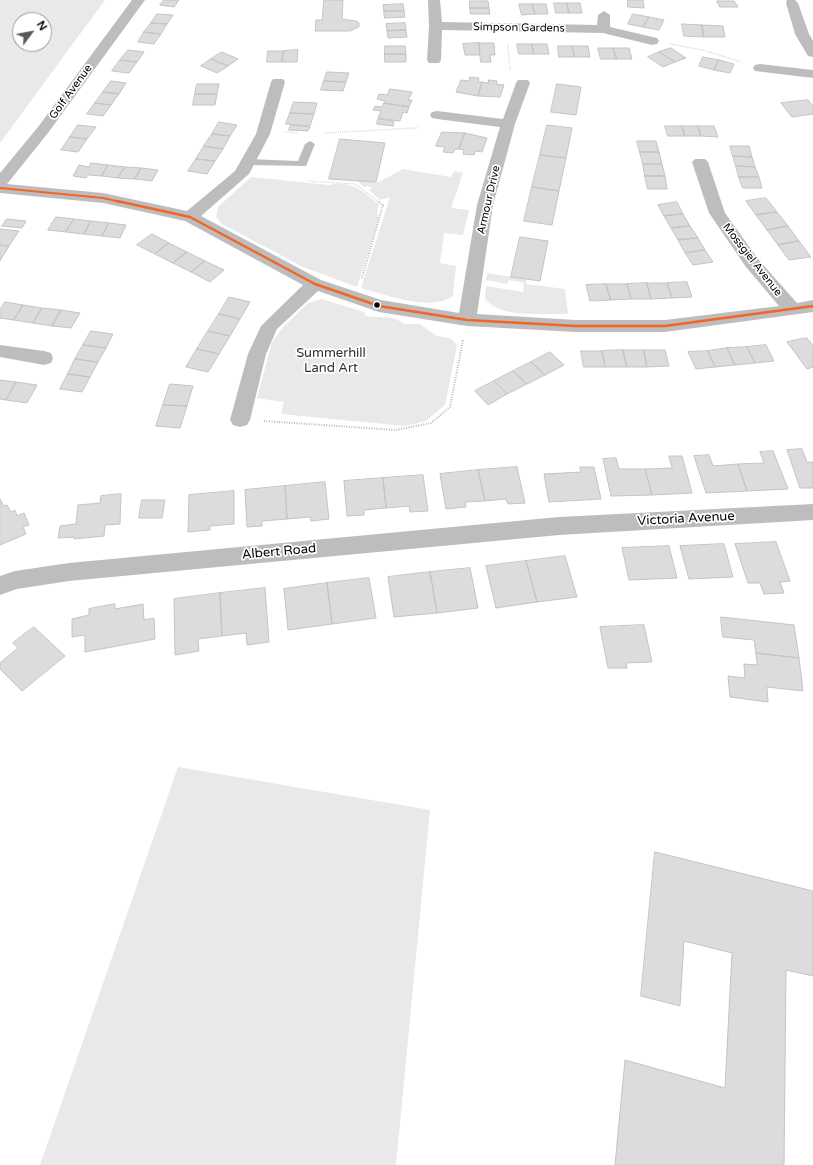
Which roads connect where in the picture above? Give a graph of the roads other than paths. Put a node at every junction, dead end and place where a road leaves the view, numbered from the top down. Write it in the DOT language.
graph roads {
  1 [pos="139,0"];
  2 [pos="434,0"];
  3 [pos="791,1"];
  4 [pos="604,14"];
  5 [pos="436,26"];
  6 [pos="603,29"];
  7 [pos="652,41"];
  8 [pos="813,53"];
  9 [pos="434,60"];
  10 [pos="760,68"];
  11 [pos="813,74"];
  12 [pos="278,82"];
  13 [pos="523,83"];
  14 [pos="437,115"];
  15 [pos="508,124"];
  16 [pos="310,144"];
  17 [pos="248,162"];
  18 [pos="700,162"];
  19 [pos="0,183"];
  20 [pos="0,188"];
  21 [pos="190,217"];
  22 [pos="315,284"];
  23 [pos="813,306"];
  24 [pos="793,310"];
  25 [pos="467,320"];
  26 [pos="0,351"];
  27 [pos="44,358"];
  28 [pos="240,420"];
  29 [pos="812,516"];
  30 [pos="559,526"];
  31 [pos="0,586"];
  1 -- 19 [label="street, Golf Avenue"];
  2 -- 5 [label="street"];
  3 -- 8 [label="street"];
  4 -- 6 [label="street"];
  5 -- 6 [label="street, Simpson Gardens"];
  5 -- 9 [label="street"];
  6 -- 7 [label="street, Simpson Gardens"];
  10 -- 11 [label="street"];
  12 -- 17 [label="street"];
  13 -- 15 [label="street, Armour Drive"];
  14 -- 15 [label="street"];
  15 -- 25 [label="street, Armour Drive"];
  16 -- 17 [label="lane"];
  17 -- 21 [label="street"];
  18 -- 24 [label="street, Mossgiel Avenue"];
  20 -- 21 [label="street"];
  21 -- 22 [label="street"];
  22 -- 25 [label="street"];
  22 -- 28 [label="street"];
  23 -- 24 [label="street"];
  24 -- 25 [label="street"];
  26 -- 27 [label="street"];
  29 -- 30 [label="street, Victoria Avenue"];
  30 -- 31 [label="street, Albert Road"];
}
